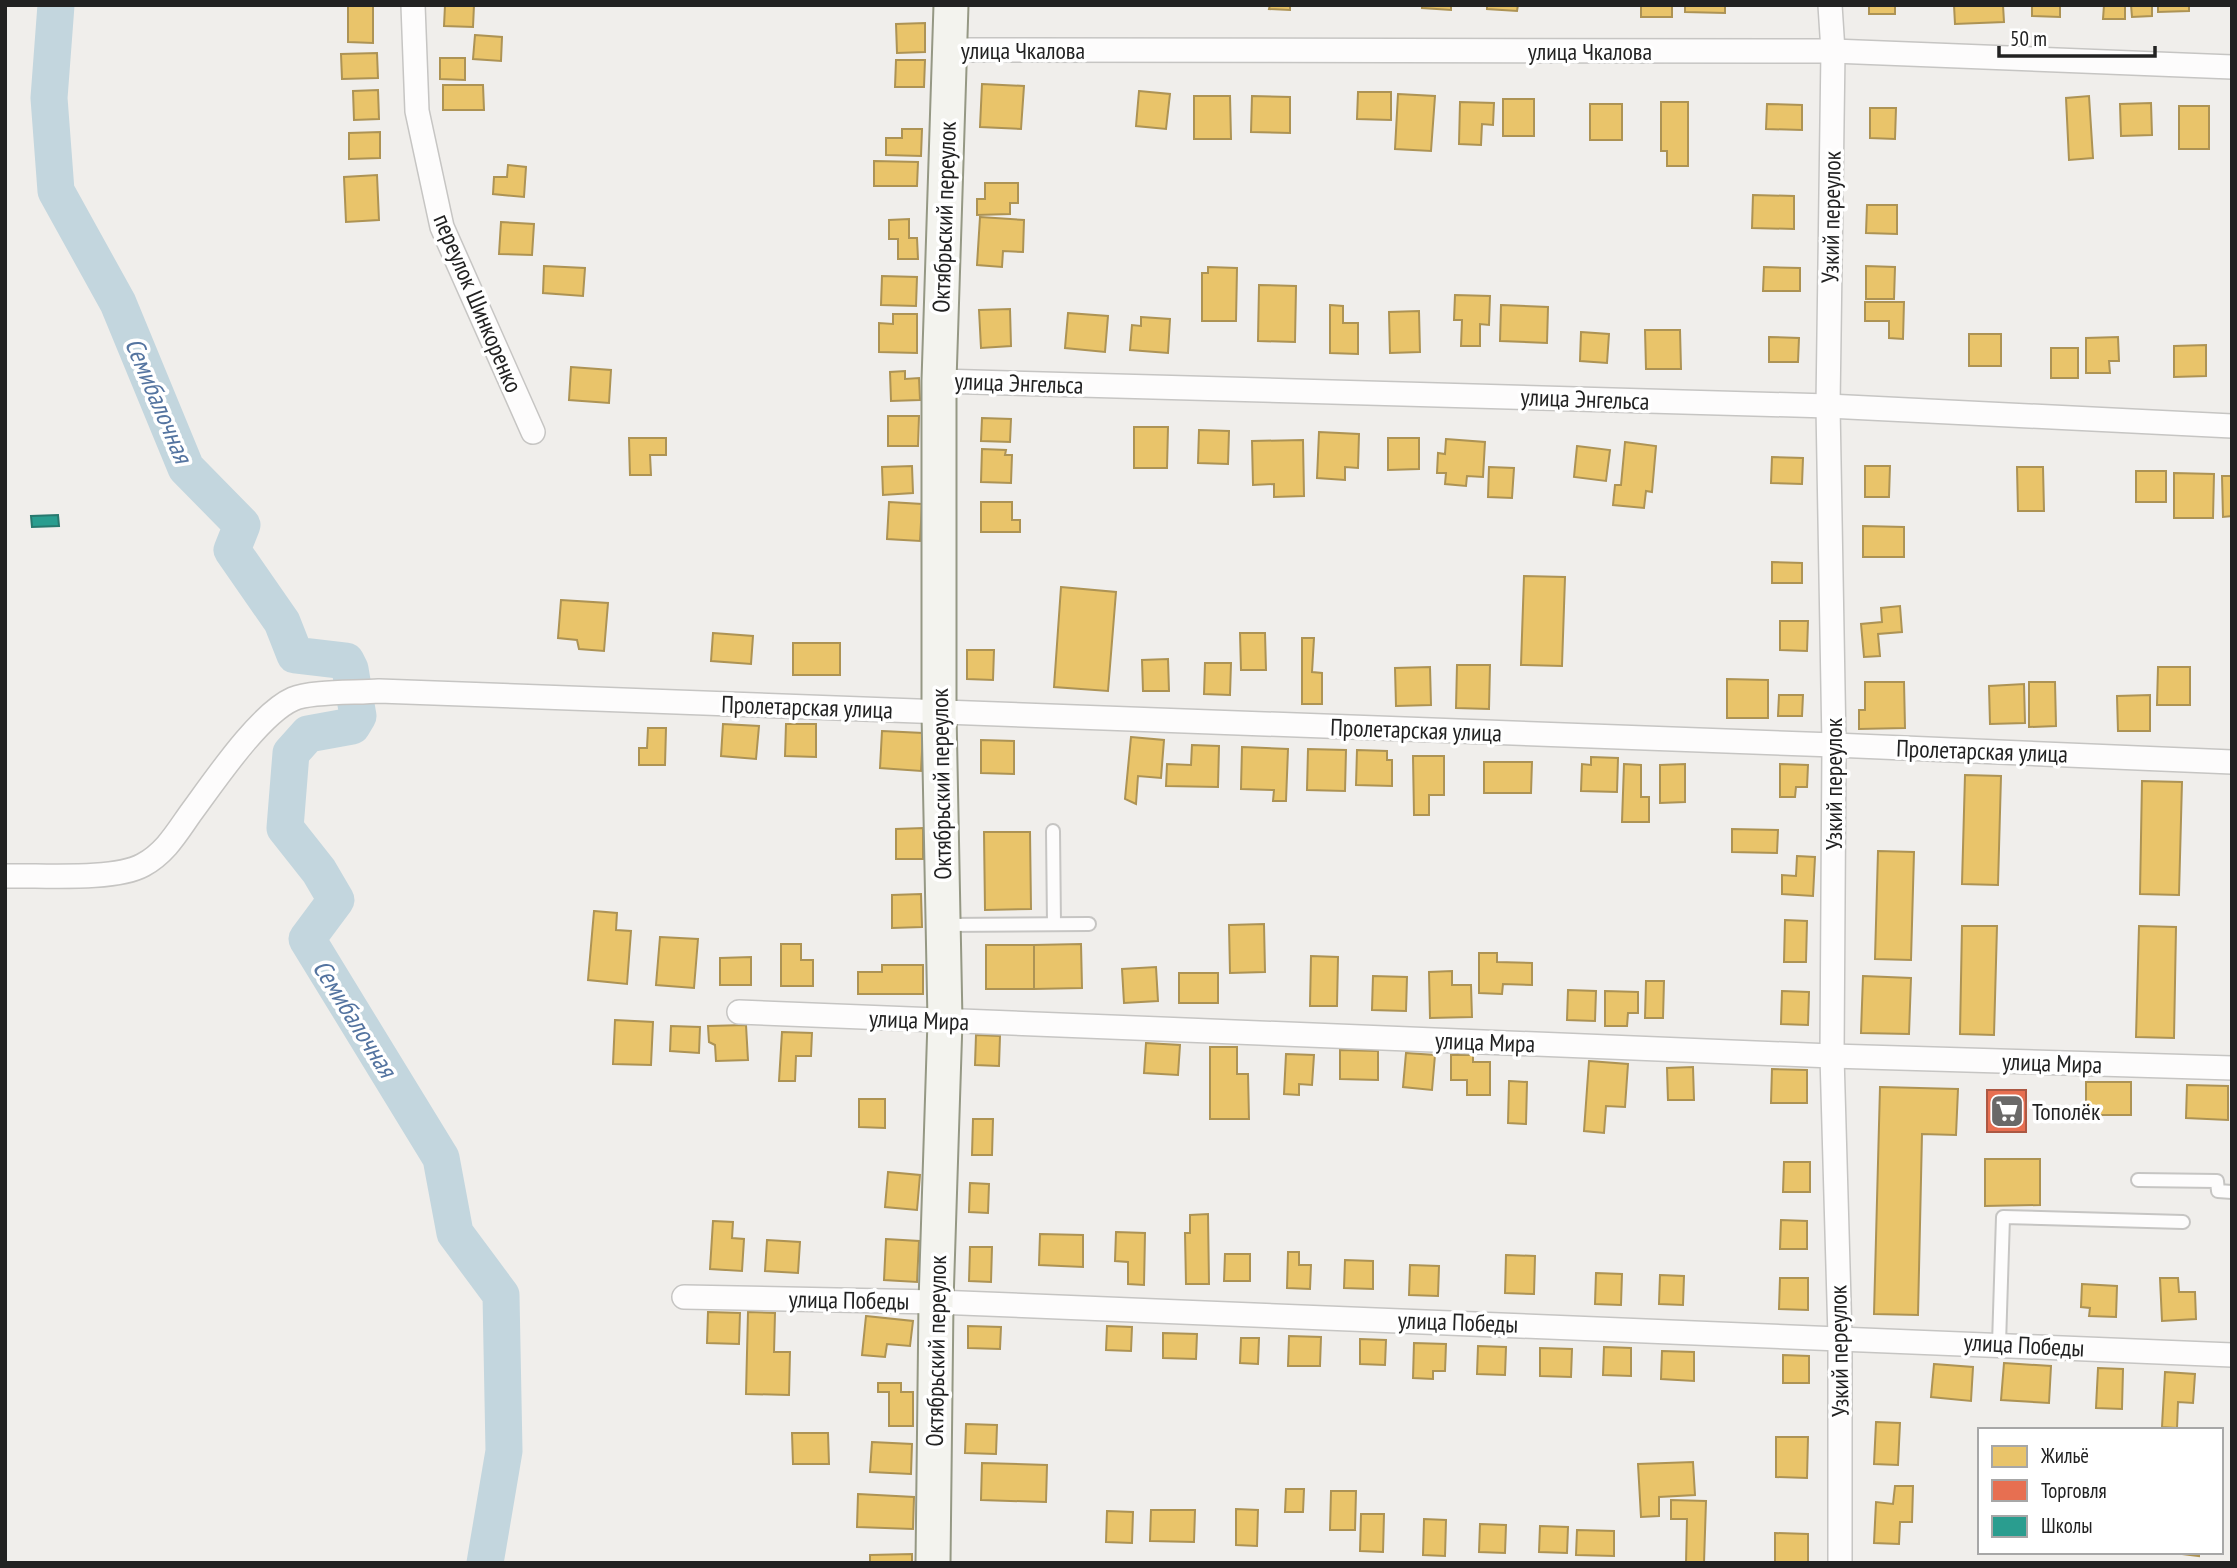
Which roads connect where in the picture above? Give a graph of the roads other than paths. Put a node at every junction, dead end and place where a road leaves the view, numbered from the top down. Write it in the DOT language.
graph roads {
  1 [pos="413,5"];
  2 [pos="951,5"];
  3 [pos="1830,5"];
  4 [pos="949,50"];
  5 [pos="1833,51"];
  6 [pos="2232,67"];
  7 [pos="939,381"];
  8 [pos="1828,405"];
  9 [pos="2232,426"];
  10 [pos="533,432"];
  11 [pos="939,713"];
  12 [pos="1834,745"];
  13 [pos="2232,762"];
  14 [pos="1054,831"];
  15 [pos="5,876"];
  16 [pos="1054,924"];
  17 [pos="1089,924"];
  18 [pos="943,925"];
  19 [pos="739,1013"];
  20 [pos="945,1021"];
  21 [pos="1832,1056"];
  22 [pos="2232,1068"];
  23 [pos="2137,1180"];
  24 [pos="2232,1192"];
  25 [pos="2183,1222"];
  26 [pos="684,1297"];
  27 [pos="936,1302"];
  28 [pos="1840,1337"];
  29 [pos="1999,1344"];
  30 [pos="2232,1355"];
  31 [pos="933,1563"];
  32 [pos="1840,1563"];
  1 -- 10 [label="street, переулок Шинкоренко"];
  2 -- 4 [label="street, Октябрьский переулок"];
  3 -- 5 [label="street, Узкий переулок"];
  4 -- 5 [label="street, улица Чкалова"];
  4 -- 7 [label="street, Октябрьский переулок"];
  5 -- 6 [label="street, улица Чкалова"];
  5 -- 8 [label="street, Узкий переулок"];
  7 -- 8 [label="street, улица Энгельса"];
  7 -- 11 [label="street, Октябрьский переулок"];
  8 -- 9 [label="street, улица Энгельса"];
  8 -- 12 [label="street, Узкий переулок"];
  11 -- 12 [label="street, Пролетарская улица"];
  11 -- 15 [label="street, Пролетарская улица"];
  11 -- 18 [label="street, Октябрьский переулок"];
  12 -- 13 [label="street, Пролетарская улица"];
  12 -- 21 [label="street, Узкий переулок"];
  14 -- 16 [label="lane"];
  16 -- 17 [label="lane"];
  16 -- 18 [label="lane"];
  18 -- 20 [label="street, Октябрьский переулок"];
  19 -- 20 [label="street, улица Мира"];
  20 -- 21 [label="street, улица Мира"];
  20 -- 27 [label="street, Октябрьский переулок"];
  21 -- 22 [label="street, улица Мира"];
  21 -- 28 [label="street, Узкий переулок"];
  23 -- 24 [label="lane"];
  25 -- 29 [label="lane"];
  26 -- 27 [label="street, улица Победы"];
  27 -- 28 [label="street, улица Победы"];
  27 -- 31 [label="street, Октябрьский переулок"];
  28 -- 29 [label="street, улица Победы"];
  28 -- 32 [label="street, Узкий переулок"];
  29 -- 30 [label="street, улица Победы"];
}
